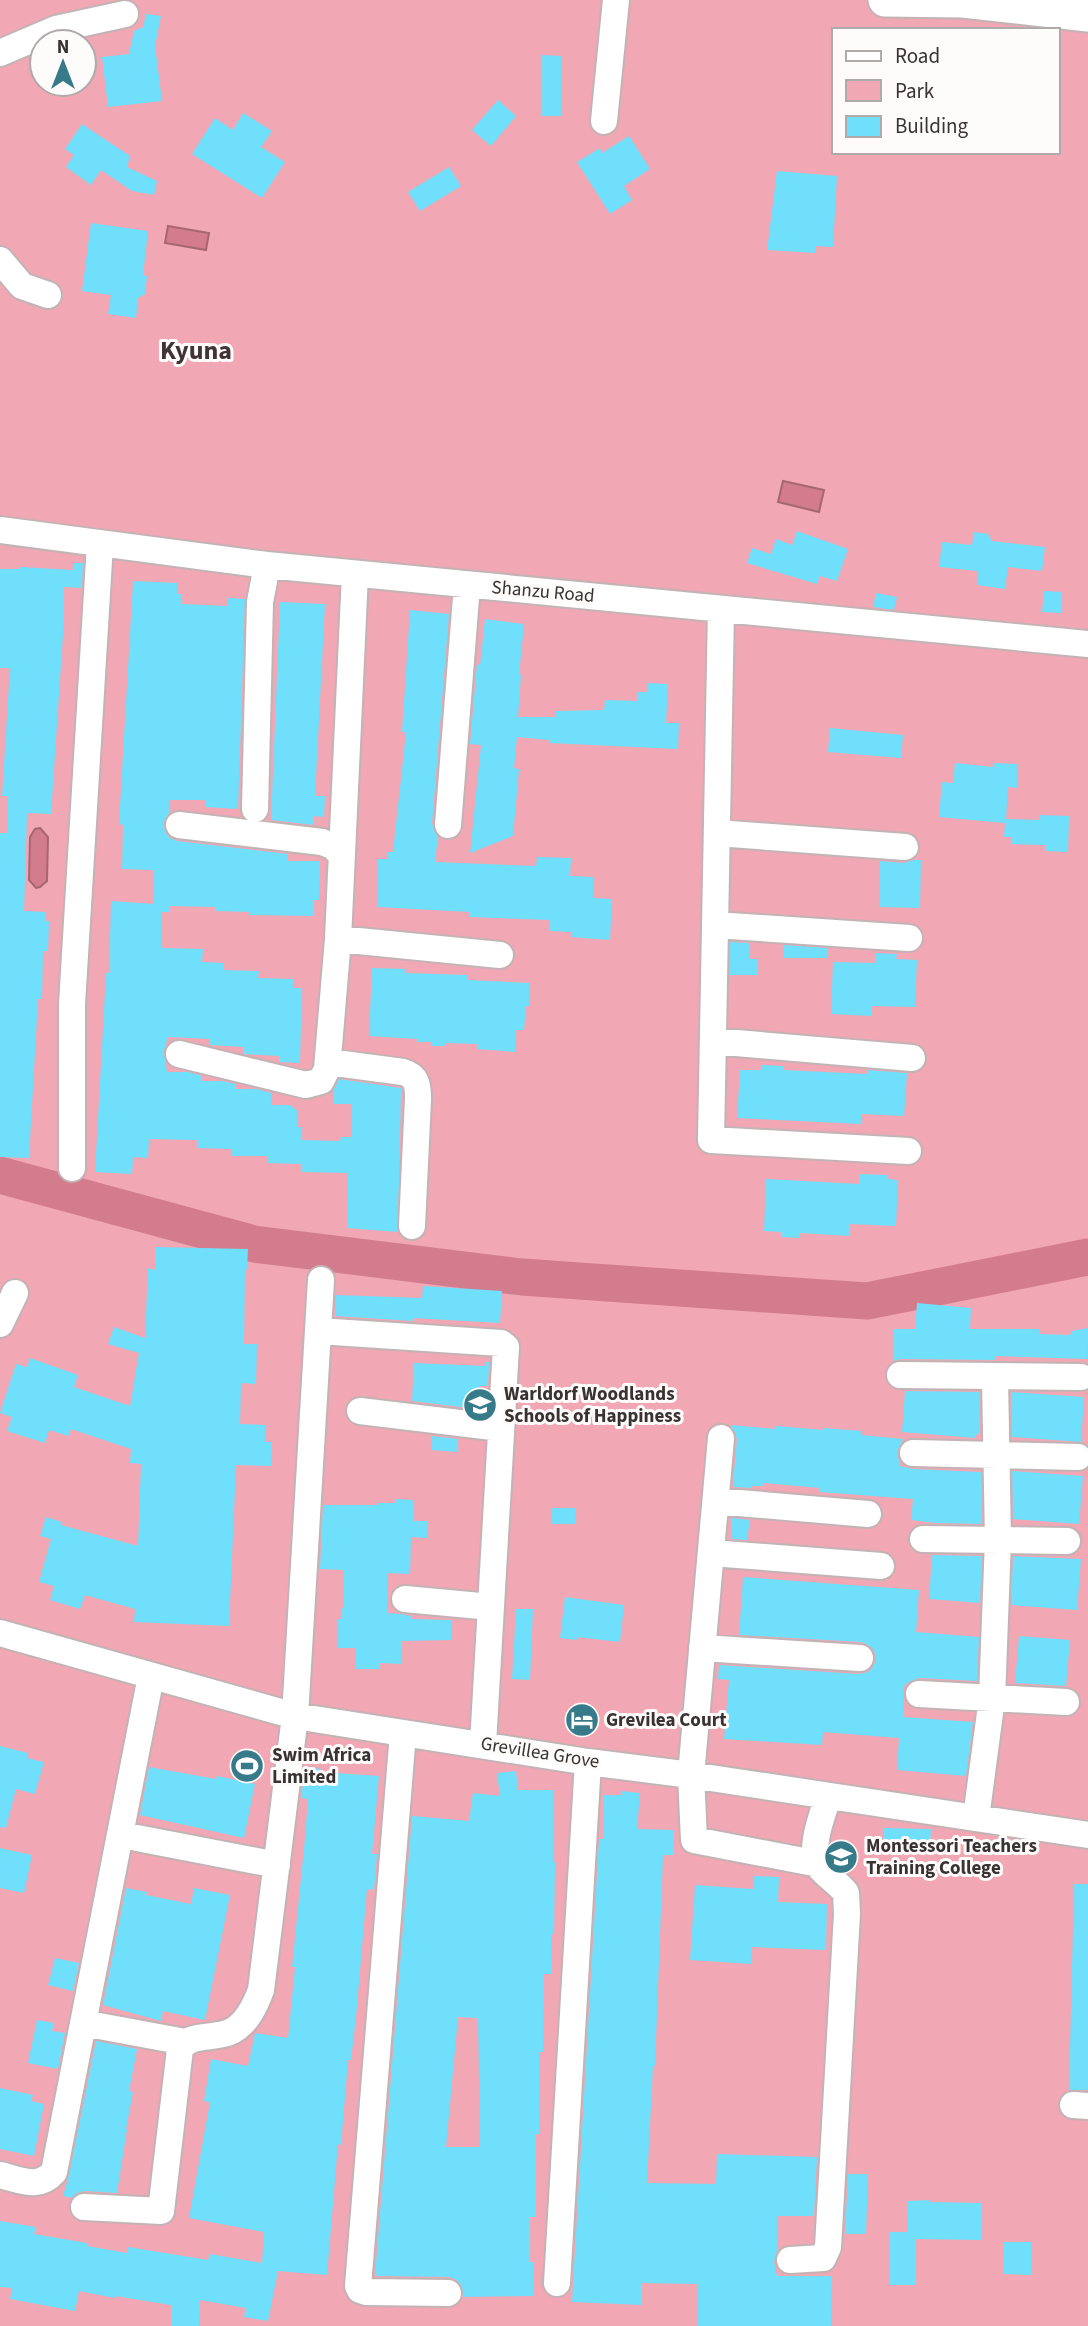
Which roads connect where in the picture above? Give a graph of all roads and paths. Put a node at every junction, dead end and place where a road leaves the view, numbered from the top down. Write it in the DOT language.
graph roads {
  1 [pos="616,0"];
  2 [pos="885,0"];
  3 [pos="963,1"];
  4 [pos="125,14"];
  5 [pos="1088,15"];
  6 [pos="0,53"];
  7 [pos="604,121"];
  8 [pos="0,261"];
  9 [pos="48,295"];
  10 [pos="0,530"];
  11 [pos="100,544"];
  12 [pos="267,565"];
  13 [pos="355,574"];
  14 [pos="467,585"];
  15 [pos="721,609"];
  16 [pos="1088,644"];
  17 [pos="255,809"];
  18 [pos="178,825"];
  19 [pos="448,825"];
  20 [pos="717,833"];
  21 [pos="905,847"];
  22 [pos="342,855"];
  23 [pos="715,925"];
  24 [pos="909,938"];
  25 [pos="338,939"];
  26 [pos="500,955"];
  27 [pos="713,1041"];
  28 [pos="179,1054"];
  29 [pos="912,1058"];
  30 [pos="328,1062"];
  31 [pos="908,1151"];
  32 [pos="72,1168"];
  33 [pos="412,1226"];
  34 [pos="321,1280"];
  35 [pos="15,1293"];
  36 [pos="0,1324"];
  37 [pos="318,1331"];
  38 [pos="900,1375"];
  39 [pos="995,1377"];
  40 [pos="1081,1377"];
  41 [pos="360,1411"];
  42 [pos="502,1428"];
  43 [pos="721,1438"];
  44 [pos="913,1453"];
  45 [pos="998,1455"];
  46 [pos="1079,1457"];
  47 [pos="716,1500"];
  48 [pos="868,1514"];
  49 [pos="923,1539"];
  50 [pos="998,1540"];
  51 [pos="1067,1541"];
  52 [pos="711,1553"];
  53 [pos="881,1566"];
  54 [pos="405,1599"];
  55 [pos="491,1607"];
  56 [pos="0,1633"];
  57 [pos="702,1648"];
  58 [pos="860,1658"];
  59 [pos="151,1676"];
  60 [pos="919,1694"];
  61 [pos="992,1698"];
  62 [pos="1066,1702"];
  63 [pos="295,1716"];
  64 [pos="403,1733"];
  65 [pos="483,1744"];
  66 [pos="588,1762"];
  67 [pos="691,1775"];
  68 [pos="828,1797"];
  69 [pos="976,1818"];
  70 [pos="1088,1835"];
  71 [pos="137,1838"];
  72 [pos="819,1864"];
  73 [pos="277,1866"];
  74 [pos="83,2023"];
  75 [pos="185,2042"];
  76 [pos="0,2175"];
  77 [pos="84,2207"];
  78 [pos="790,2260"];
  79 [pos="557,2283"];
  80 [pos="448,2293"];
  1 -- 7 [label="street"];
  2 -- 3 [label="main road"];
  3 -- 5 [label="main road"];
  4 -- 6 [label="street"];
  8 -- 9 [label="street"];
  10 -- 11 [label="street, Shanzu Road"];
  11 -- 12 [label="street, Shanzu Road"];
  11 -- 32 [label="street"];
  12 -- 13 [label="street, Shanzu Road"];
  12 -- 17 [label="street"];
  13 -- 14 [label="street, Shanzu Road"];
  13 -- 22 [label="street"];
  14 -- 15 [label="street, Shanzu Road"];
  14 -- 19 [label="street"];
  15 -- 16 [label="street, Shanzu Road"];
  15 -- 20 [label="street"];
  18 -- 22 [label="street"];
  20 -- 21 [label="street"];
  20 -- 23 [label="street"];
  22 -- 25 [label="street"];
  23 -- 24 [label="street"];
  23 -- 27 [label="street"];
  25 -- 26 [label="street"];
  25 -- 30 [label="street"];
  27 -- 29 [label="street"];
  27 -- 31 [label="street"];
  28 -- 30 [label="street"];
  30 -- 33 [label="street"];
  34 -- 37 [label="street"];
  35 -- 36 [label="street"];
  37 -- 42 [label="street"];
  37 -- 63 [label="street"];
  38 -- 39 [label="street"];
  39 -- 40 [label="street"];
  39 -- 45 [label="street"];
  41 -- 42 [label="street"];
  42 -- 55 [label="street"];
  43 -- 47 [label="street"];
  44 -- 45 [label="street"];
  45 -- 46 [label="street"];
  45 -- 50 [label="street"];
  47 -- 48 [label="street"];
  47 -- 52 [label="street"];
  49 -- 50 [label="street"];
  50 -- 51 [label="street"];
  50 -- 61 [label="street"];
  52 -- 53 [label="street"];
  52 -- 57 [label="street"];
  54 -- 55 [label="street"];
  55 -- 65 [label="street"];
  56 -- 59 [label="street, Grevillea Grove"];
  57 -- 58 [label="street"];
  57 -- 67 [label="street"];
  59 -- 63 [label="street, Grevillea Grove"];
  59 -- 74 [label="street"];
  60 -- 61 [label="street"];
  61 -- 62 [label="street"];
  61 -- 69 [label="street"];
  63 -- 64 [label="street, Grevillea Grove"];
  63 -- 73 [label="street"];
  64 -- 65 [label="street, Grevillea Grove"];
  64 -- 80 [label="street"];
  65 -- 66 [label="street, Grevillea Grove"];
  66 -- 67 [label="street, Grevillea Grove"];
  66 -- 79 [label="street"];
  67 -- 68 [label="street, Grevillea Grove"];
  67 -- 72 [label="street"];
  68 -- 69 [label="street, Grevillea Grove"];
  68 -- 72 [label="street"];
  69 -- 70 [label="street, Grevillea Grove"];
  71 -- 73 [label="street"];
  72 -- 78 [label="street"];
  73 -- 75 [label="street"];
  74 -- 75 [label="street"];
  74 -- 76 [label="street"];
  75 -- 77 [label="street"];
}
